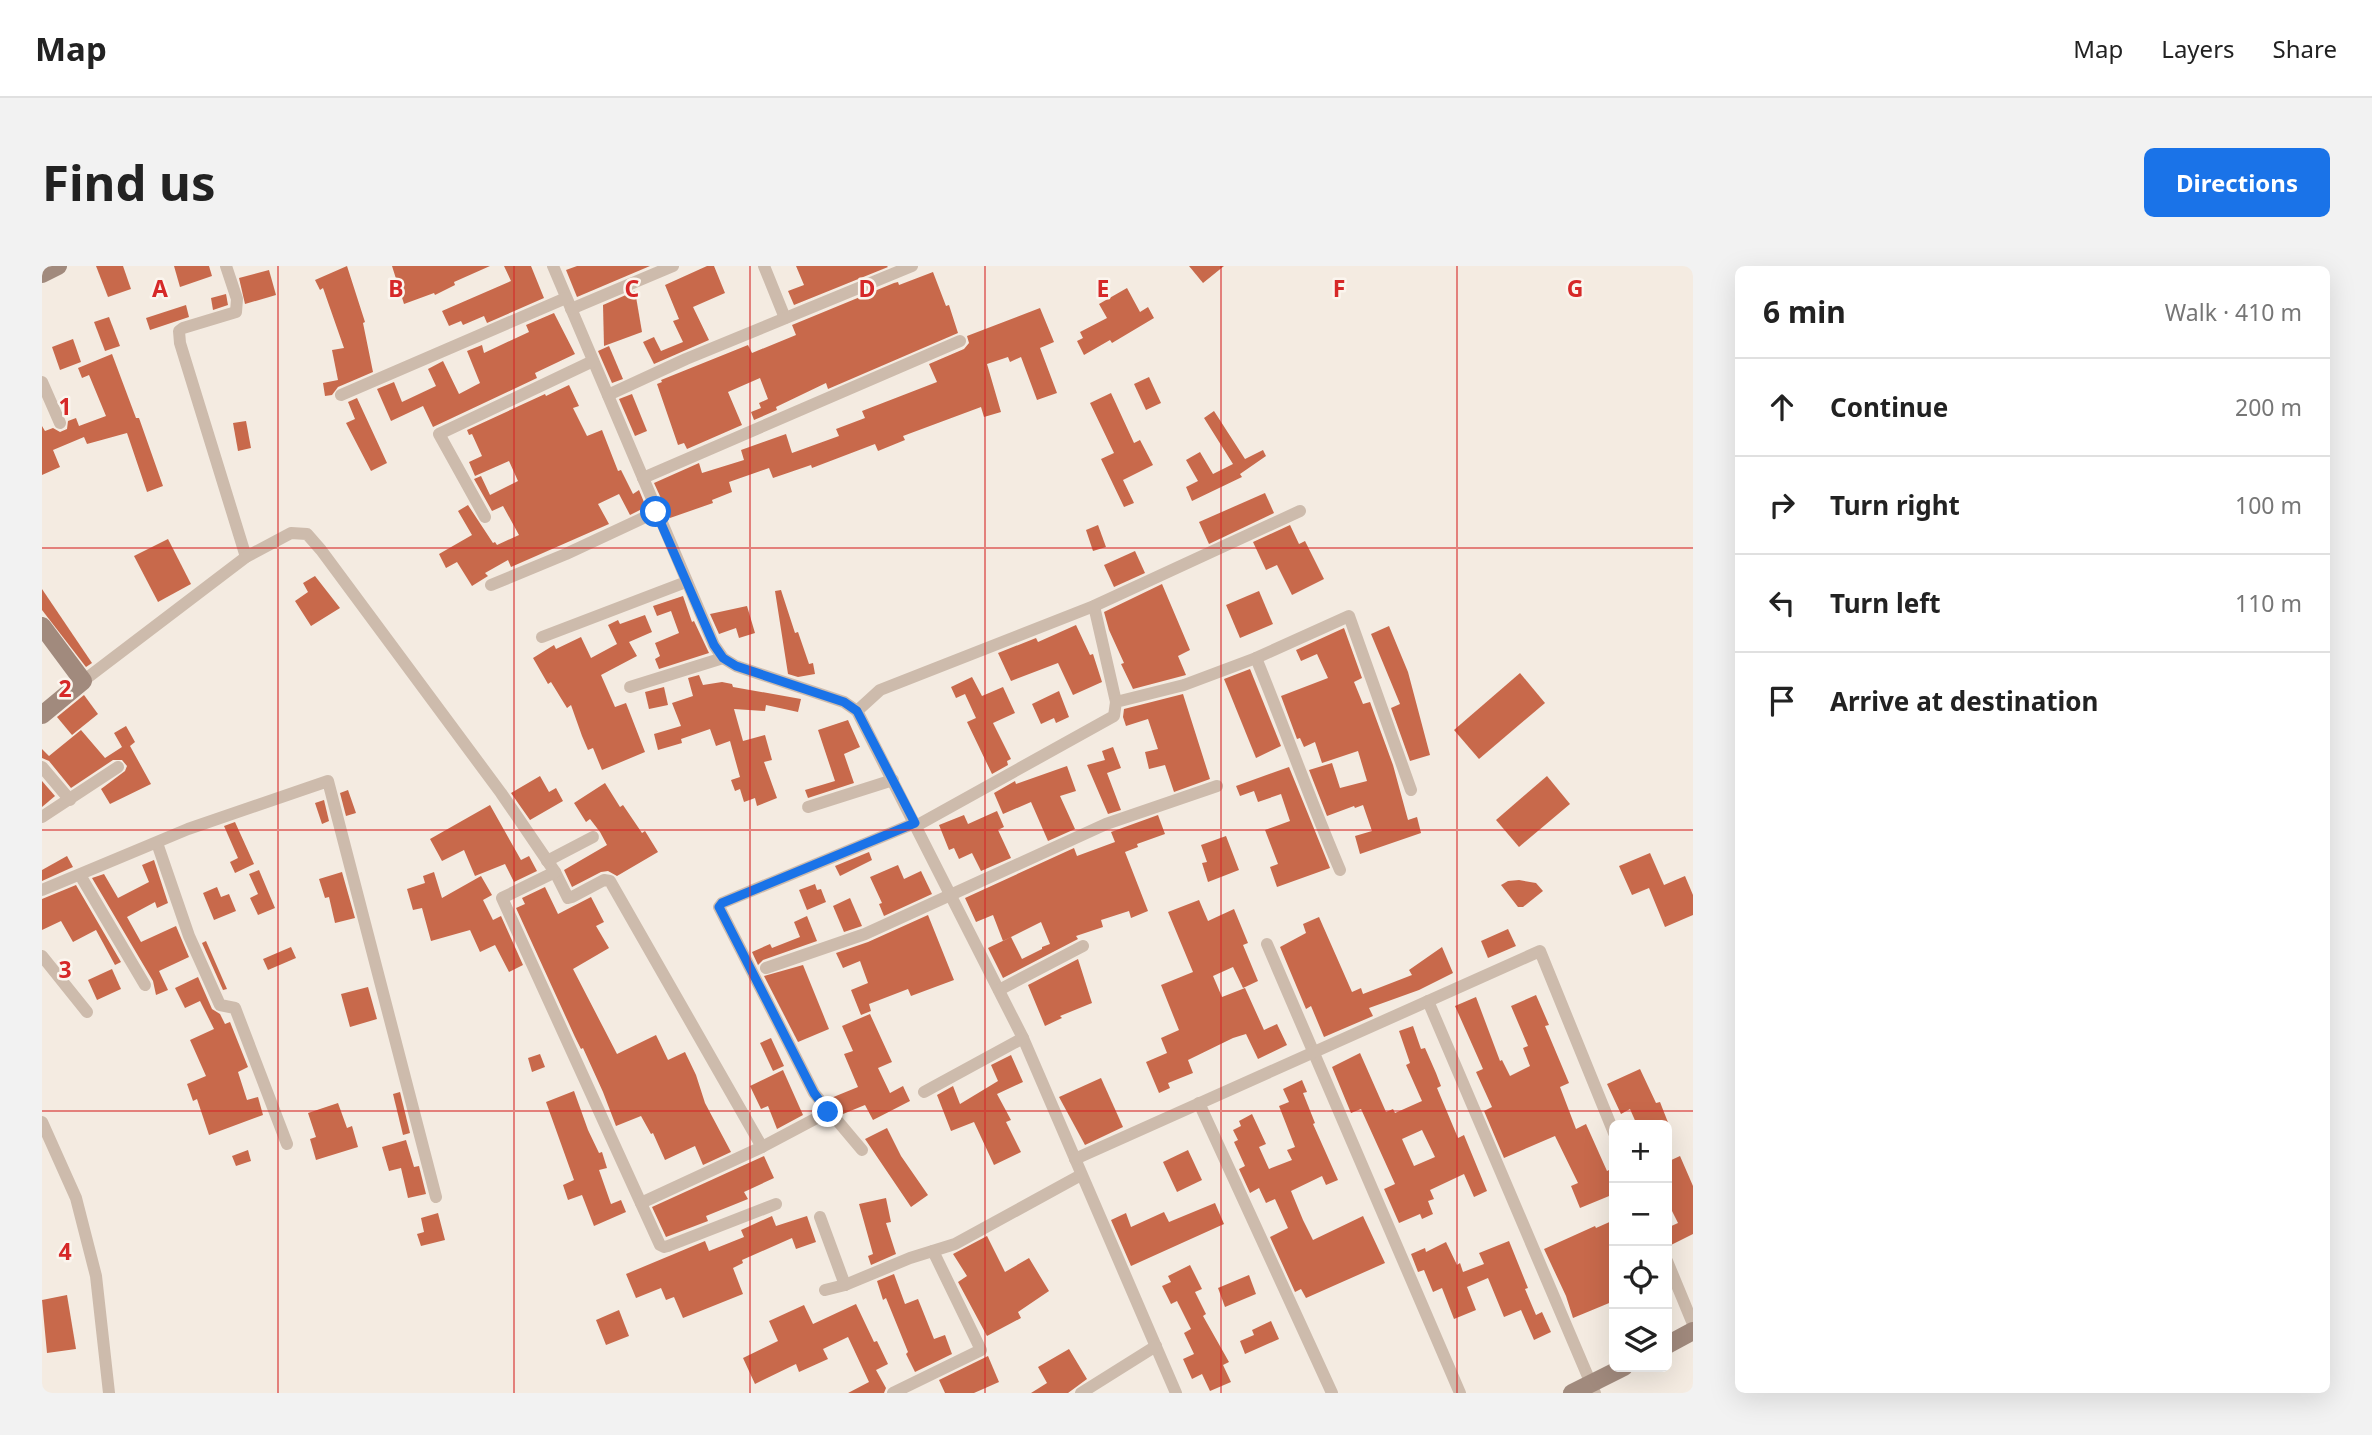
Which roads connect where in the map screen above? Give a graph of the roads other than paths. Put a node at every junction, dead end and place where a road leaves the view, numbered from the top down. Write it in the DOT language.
graph roads {
  1 [pos="58,266"];
  2 [pos="226,266"];
  3 [pos="553,266"];
  4 [pos="673,266"];
  5 [pos="764,266"];
  6 [pos="912,266"];
  7 [pos="42,274"];
  8 [pos="569,303"];
  9 [pos="785,318"];
  10 [pos="960,341"];
  11 [pos="593,361"];
  12 [pos="42,382"];
  13 [pos="341,395"];
  14 [pos="608,395"];
  15 [pos="60,423"];
  16 [pos="643,478"];
  17 [pos="1300,510"];
  18 [pos="656,512"];
  19 [pos="485,517"];
  20 [pos="246,557"];
  21 [pos="685,582"];
  22 [pos="491,585"];
  23 [pos="1094,606"];
  24 [pos="42,626"];
  25 [pos="542,637"];
  26 [pos="723,658"];
  27 [pos="1256,658"];
  28 [pos="83,681"];
  29 [pos="630,687"];
  30 [pos="1116,702"];
  31 [pos="857,711"];
  32 [pos="42,715"];
  33 [pos="42,767"];
  34 [pos="118,767"];
  35 [pos="893,780"];
  36 [pos="1217,786"];
  37 [pos="1410,790"];
  38 [pos="70,800"];
  39 [pos="808,807"];
  40 [pos="42,817"];
  41 [pos="916,824"];
  42 [pos="593,836"];
  43 [pos="157,843"];
  44 [pos="551,866"];
  45 [pos="1340,870"];
  46 [pos="80,875"];
  47 [pos="42,890"];
  48 [pos="951,895"];
  49 [pos="1267,944"];
  50 [pos="1083,946"];
  51 [pos="42,956"];
  52 [pos="766,968"];
  53 [pos="145,985"];
  54 [pos="999,990"];
  55 [pos="1428,1001"];
  56 [pos="87,1012"];
  57 [pos="1023,1038"];
  58 [pos="1314,1052"];
  59 [pos="924,1092"];
  60 [pos="1199,1103"];
  61 [pos="828,1112"];
  62 [pos="1609,1121"];
  63 [pos="42,1122"];
  64 [pos="287,1144"];
  65 [pos="762,1147"];
  66 [pos="862,1150"];
  67 [pos="1075,1159"];
  68 [pos="1082,1175"];
  69 [pos="436,1197"];
  70 [pos="641,1203"];
  71 [pos="776,1204"];
  72 [pos="820,1217"];
  73 [pos="933,1251"];
  74 [pos="1672,1273"];
  75 [pos="845,1285"];
  76 [pos="825,1290"];
  77 [pos="1693,1324"];
  78 [pos="1693,1331"];
  79 [pos="1672,1342"];
  80 [pos="1156,1346"];
  81 [pos="1617,1372"];
  82 [pos="1593,1388"];
  83 [pos="109,1393"];
  84 [pos="892,1393"];
  85 [pos="1081,1393"];
  86 [pos="1176,1393"];
  87 [pos="1332,1393"];
  88 [pos="1460,1393"];
  89 [pos="1572,1393"];
  1 -- 7 [label="street"];
  2 -- 20 [label="street"];
  3 -- 8 [label="street"];
  4 -- 8 [label="street"];
  5 -- 9 [label="street"];
  6 -- 9 [label="street"];
  8 -- 11 [label="street"];
  8 -- 13 [label="street"];
  9 -- 14 [label="street"];
  10 -- 16 [label="street"];
  11 -- 14 [label="street"];
  11 -- 19 [label="street"];
  12 -- 15 [label="street"];
  14 -- 16 [label="street"];
  16 -- 18 [label="street"];
  17 -- 23 [label="street"];
  18 -- 21 [label="street"];
  18 -- 22 [label="street"];
  20 -- 28 [label="street"];
  20 -- 44 [label="street"];
  21 -- 25 [label="street"];
  21 -- 26 [label="street"];
  23 -- 30 [label="street"];
  23 -- 31 [label="street"];
  24 -- 28 [label="street"];
  26 -- 29 [label="street"];
  26 -- 31 [label="street"];
  27 -- 30 [label="street"];
  27 -- 37 [label="street"];
  27 -- 45 [label="street"];
  28 -- 32 [label="street"];
  30 -- 41 [label="street"];
  31 -- 35 [label="street"];
  33 -- 38 [label="street"];
  34 -- 38 [label="street"];
  35 -- 39 [label="street"];
  35 -- 41 [label="street"];
  36 -- 48 [label="street"];
  38 -- 40 [label="street"];
  41 -- 48 [label="street"];
  41 -- 61 [label="street"];
  42 -- 44 [label="street"];
  43 -- 46 [label="street"];
  43 -- 64 [label="street"];
  43 -- 69 [label="street"];
  44 -- 65 [label="street"];
  44 -- 70 [label="street"];
  46 -- 47 [label="street"];
  46 -- 53 [label="street"];
  48 -- 52 [label="street"];
  48 -- 54 [label="street"];
  49 -- 58 [label="street"];
  50 -- 54 [label="street"];
  51 -- 56 [label="street"];
  54 -- 57 [label="street"];
  55 -- 58 [label="street"];
  55 -- 62 [label="street"];
  55 -- 82 [label="street"];
  57 -- 59 [label="street"];
  57 -- 67 [label="street"];
  58 -- 60 [label="street"];
  58 -- 88 [label="street"];
  60 -- 67 [label="street"];
  60 -- 87 [label="street"];
  61 -- 65 [label="street"];
  61 -- 66 [label="street"];
  63 -- 83 [label="street"];
  65 -- 70 [label="street"];
  67 -- 68 [label="street"];
  68 -- 73 [label="street"];
  68 -- 80 [label="street"];
  70 -- 71 [label="street"];
  72 -- 75 [label="street"];
  73 -- 75 [label="street"];
  73 -- 84 [label="street"];
  74 -- 77 [label="street"];
  75 -- 76 [label="street"];
  78 -- 79 [label="street"];
  80 -- 85 [label="street"];
  80 -- 86 [label="street"];
  81 -- 82 [label="street"];
  82 -- 89 [label="street"];
}
